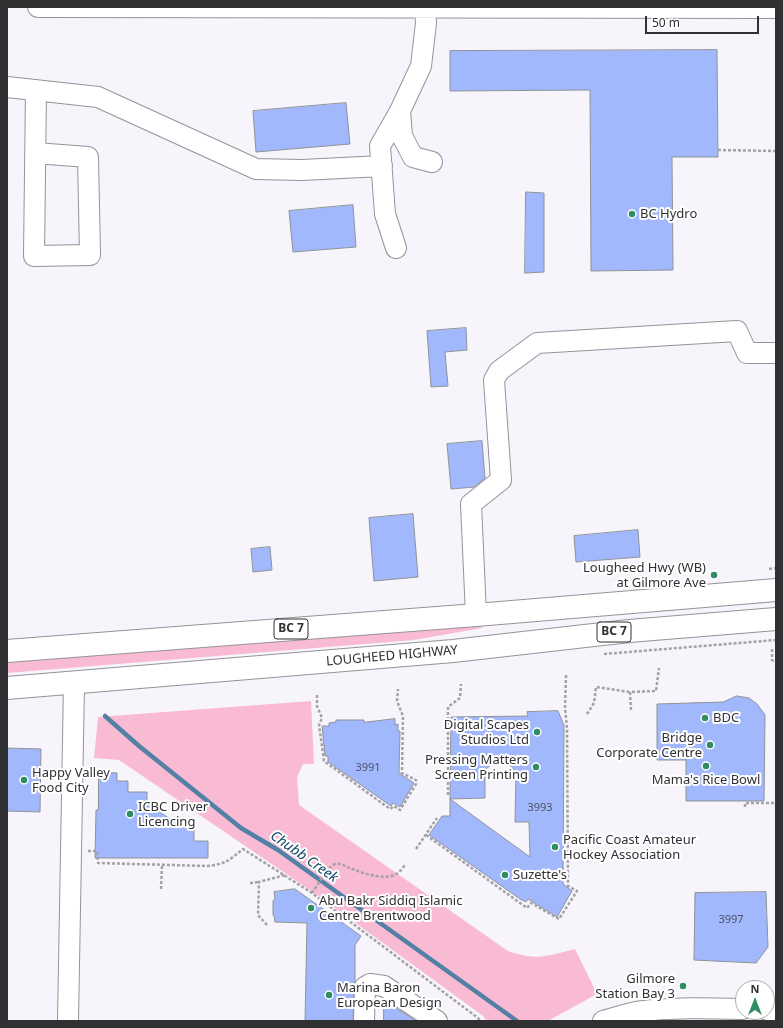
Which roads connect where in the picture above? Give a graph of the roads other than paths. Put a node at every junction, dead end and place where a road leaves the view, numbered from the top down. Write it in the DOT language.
graph roads {
  1 [pos="38,7"];
  2 [pos="96,7"];
  3 [pos="425,7"];
  4 [pos="485,8"];
  5 [pos="776,8"];
  6 [pos="7,87"];
  7 [pos="36,90"];
  8 [pos="400,111"];
  9 [pos="35,153"];
  10 [pos="432,162"];
  11 [pos="382,166"];
  12 [pos="396,248"];
  13 [pos="776,352"];
  14 [pos="776,590"];
  15 [pos="476,615"];
  16 [pos="776,619"];
  17 [pos="7,651"];
  18 [pos="74,683"];
  19 [pos="7,688"];
  20 [pos="735,1009"];
  21 [pos="68,1021"];
  22 [pos="364,1021"];
  23 [pos="436,1021"];
  24 [pos="603,1021"];
  1 -- 2 [label="street"];
  2 -- 3 [label="street"];
  3 -- 4 [label="street"];
  3 -- 8 [label="street"];
  4 -- 5 [label="street"];
  6 -- 7 [label="street"];
  7 -- 9 [label="street"];
  7 -- 11 [label="street"];
  8 -- 10 [label="street"];
  8 -- 11 [label="street"];
  9 -- 9 [label="street"];
  11 -- 12 [label="street"];
  13 -- 15 [label="street"];
  14 -- 15 [label="main road, BC 7"];
  15 -- 17 [label="main road, BC 7"];
  16 -- 18 [label="main road, LOUGHEED HIGHWAY / BC 7"];
  18 -- 19 [label="main road, LOUGHEED HIGHWAY / BC 7"];
  18 -- 21 [label="street"];
  20 -- 24 [label="street"];
  22 -- 23 [label="street"];
}
